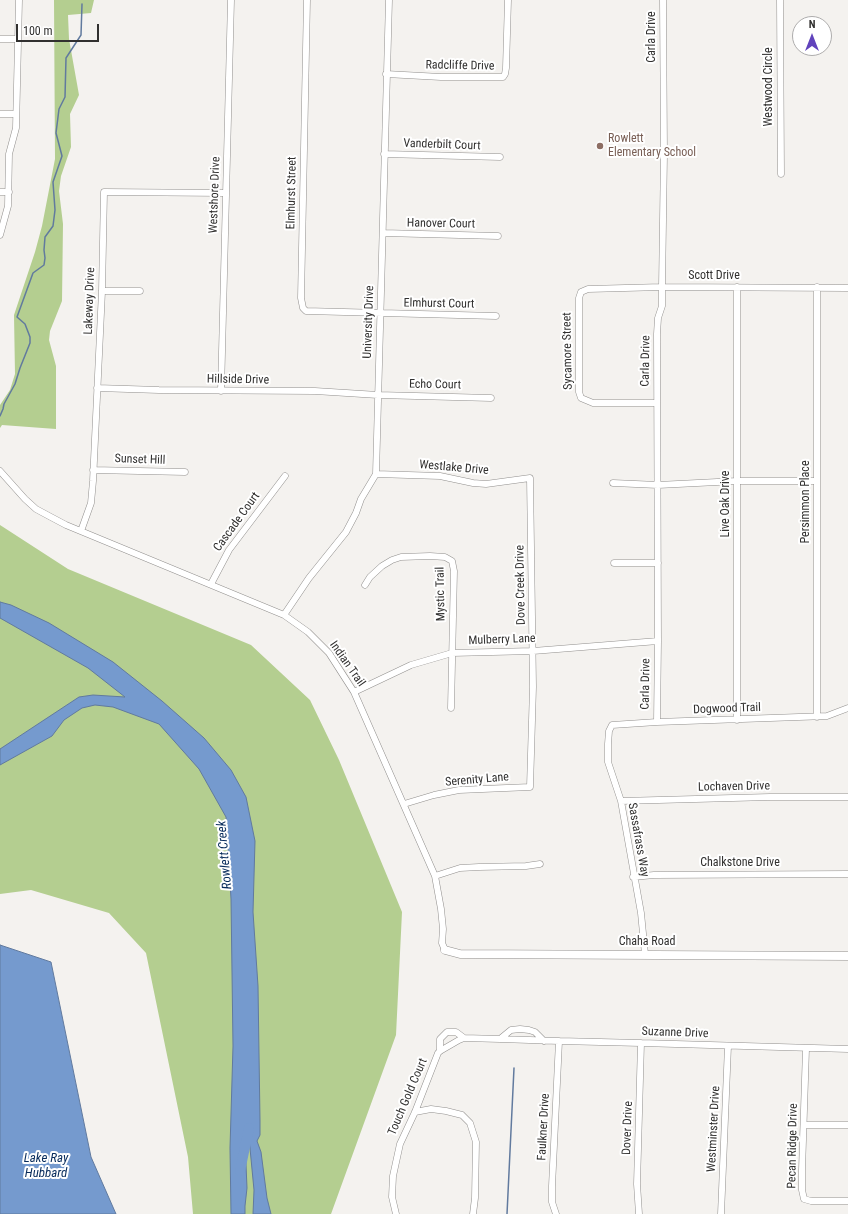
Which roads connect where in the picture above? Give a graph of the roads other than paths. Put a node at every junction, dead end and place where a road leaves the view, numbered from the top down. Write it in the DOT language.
graph roads {
  1 [pos="19,0"];
  2 [pos="231,0"];
  3 [pos="307,0"];
  4 [pos="389,0"];
  5 [pos="508,0"];
  6 [pos="663,0"];
  7 [pos="780,0"];
  8 [pos="0,39"];
  9 [pos="18,39"];
  10 [pos="386,74"];
  11 [pos="0,114"];
  12 [pos="16,114"];
  13 [pos="384,154"];
  14 [pos="500,158"];
  15 [pos="781,174"];
  16 [pos="0,192"];
  17 [pos="9,192"];
  18 [pos="225,193"];
  19 [pos="383,234"];
  20 [pos="0,235"];
  21 [pos="498,236"];
  22 [pos="662,287"];
  23 [pos="737,287"];
  24 [pos="817,287"];
  25 [pos="848,288"];
  26 [pos="102,291"];
  27 [pos="140,291"];
  28 [pos="581,292"];
  29 [pos="380,313"];
  30 [pos="496,316"];
  31 [pos="98,388"];
  32 [pos="221,391"];
  33 [pos="378,395"];
  34 [pos="491,398"];
  35 [pos="657,403"];
  36 [pos="94,470"];
  37 [pos="0,471"];
  38 [pos="185,472"];
  39 [pos="376,474"];
  40 [pos="285,476"];
  41 [pos="530,478"];
  42 [pos="737,481"];
  43 [pos="816,481"];
  44 [pos="612,483"];
  45 [pos="658,485"];
  46 [pos="81,531"];
  47 [pos="614,563"];
  48 [pos="658,563"];
  49 [pos="211,584"];
  50 [pos="366,585"];
  51 [pos="284,615"];
  52 [pos="658,640"];
  53 [pos="533,651"];
  54 [pos="452,653"];
  55 [pos="354,692"];
  56 [pos="451,708"];
  57 [pos="848,708"];
  58 [pos="817,717"];
  59 [pos="737,720"];
  60 [pos="657,722"];
  61 [pos="609,731"];
  62 [pos="530,787"];
  63 [pos="848,797"];
  64 [pos="621,801"];
  65 [pos="404,804"];
  66 [pos="540,864"];
  67 [pos="848,874"];
  68 [pos="435,876"];
  69 [pos="633,877"];
  70 [pos="445,950"];
  71 [pos="645,954"];
  72 [pos="848,956"];
  73 [pos="464,1038"];
  74 [pos="500,1039"];
  75 [pos="544,1041"];
  76 [pos="559,1042"];
  77 [pos="641,1043"];
  78 [pos="728,1046"];
  79 [pos="806,1049"];
  80 [pos="848,1049"];
  81 [pos="440,1051"];
  82 [pos="415,1112"];
  83 [pos="804,1125"];
  84 [pos="848,1125"];
  85 [pos="848,1201"];
  86 [pos="396,1214"];
  87 [pos="473,1214"];
  88 [pos="556,1214"];
  89 [pos="639,1214"];
  90 [pos="721,1214"];
  1 -- 9 [label="street"];
  2 -- 18 [label="street, Westshore Drive"];
  3 -- 29 [label="street, Elmhurst Street"];
  4 -- 10 [label="street, University Drive"];
  5 -- 10 [label="street, Radcliffe Drive"];
  6 -- 22 [label="street, Carla Drive"];
  7 -- 15 [label="street, Westwood Circle"];
  8 -- 9 [label="street"];
  9 -- 12 [label="street"];
  10 -- 13 [label="street, University Drive"];
  11 -- 12 [label="street"];
  12 -- 17 [label="street"];
  13 -- 14 [label="street, Vanderbilt Court"];
  13 -- 19 [label="street, University Drive"];
  16 -- 17 [label="street"];
  17 -- 20 [label="street"];
  18 -- 26 [label="street, Lakeway Drive"];
  18 -- 32 [label="street, Westshore Drive"];
  19 -- 21 [label="street, Hanover Court"];
  19 -- 29 [label="street, University Drive"];
  22 -- 23 [label="street, Scott Drive"];
  22 -- 28 [label="street, Scott Drive"];
  22 -- 35 [label="street, Carla Drive"];
  23 -- 24 [label="street, Scott Drive"];
  23 -- 42 [label="street, Live Oak Drive"];
  24 -- 25 [label="street, Scott Drive"];
  24 -- 43 [label="street, Persimmon Place"];
  26 -- 27 [label="street"];
  26 -- 31 [label="street, Lakeway Drive"];
  28 -- 35 [label="street, Sycamore Street"];
  29 -- 30 [label="street, Elmhurst Court"];
  29 -- 33 [label="street, University Drive"];
  31 -- 32 [label="street, Hillside Drive"];
  31 -- 36 [label="street, Lakeway Drive"];
  32 -- 33 [label="street, Hillside Drive"];
  33 -- 34 [label="street, Echo Court"];
  33 -- 39 [label="street, University Drive"];
  35 -- 45 [label="street, Carla Drive"];
  36 -- 38 [label="street, Sunset Hill"];
  36 -- 46 [label="street, Lakeway Drive"];
  37 -- 46 [label="street, Indian Trail"];
  39 -- 41 [label="street, Westlake Drive"];
  39 -- 51 [label="street, University Drive"];
  40 -- 49 [label="street, Cascade Court"];
  41 -- 53 [label="street, Dove Creek Drive"];
  42 -- 43 [label="street"];
  42 -- 45 [label="street"];
  42 -- 59 [label="street, Live Oak Drive"];
  43 -- 58 [label="street, Persimmon Place"];
  44 -- 45 [label="street"];
  45 -- 48 [label="street, Carla Drive"];
  46 -- 49 [label="street, Indian Trail"];
  47 -- 48 [label="street"];
  48 -- 52 [label="street, Carla Drive"];
  49 -- 51 [label="street, Indian Trail"];
  50 -- 54 [label="street, Mystic Trail"];
  51 -- 55 [label="street, Indian Trail"];
  52 -- 53 [label="street, Mulberry Lane"];
  52 -- 60 [label="street, Carla Drive"];
  53 -- 54 [label="street, Mulberry Lane"];
  53 -- 62 [label="street, Dove Creek Drive"];
  54 -- 55 [label="street, Mulberry Lane"];
  54 -- 56 [label="street"];
  55 -- 65 [label="street, Indian Trail"];
  57 -- 58 [label="street, Dogwood Trail"];
  58 -- 59 [label="street, Dogwood Trail"];
  59 -- 60 [label="street, Dogwood Trail"];
  60 -- 61 [label="street, Dogwood Trail"];
  61 -- 64 [label="street, Sassafrass Way"];
  62 -- 65 [label="street, Serenity Lane"];
  63 -- 64 [label="street, Lochaven Drive"];
  64 -- 69 [label="street, Sassafrass Way"];
  65 -- 68 [label="street, Indian Trail"];
  66 -- 68 [label="street"];
  67 -- 69 [label="street, Chalkstone Drive"];
  68 -- 70 [label="street, Indian Trail"];
  69 -- 71 [label="street, Sassafrass Way"];
  70 -- 71 [label="street, Chaha Road"];
  71 -- 72 [label="street, Chaha Road"];
  73 -- 74 [label="street, Touch Gold Court"];
  73 -- 81 [label="street, Touch Gold Court"];
  73 -- 81 [label="street"];
  74 -- 75 [label="street, Suzanne Drive"];
  74 -- 75 [label="street"];
  75 -- 76 [label="street, Suzanne Drive"];
  76 -- 77 [label="street, Suzanne Drive"];
  76 -- 88 [label="street, Faulkner Drive"];
  77 -- 78 [label="street, Suzanne Drive"];
  77 -- 89 [label="street, Dover Drive"];
  78 -- 79 [label="street, Suzanne Drive"];
  78 -- 90 [label="street, Westminster Drive"];
  79 -- 80 [label="street, Suzanne Drive"];
  79 -- 83 [label="street, Pecan Ridge Drive"];
  81 -- 82 [label="street, Touch Gold Court"];
  82 -- 86 [label="street, Touch Gold Court"];
  82 -- 87 [label="street"];
  83 -- 84 [label="street"];
  83 -- 85 [label="street, Pecan Ridge Drive"];
}
